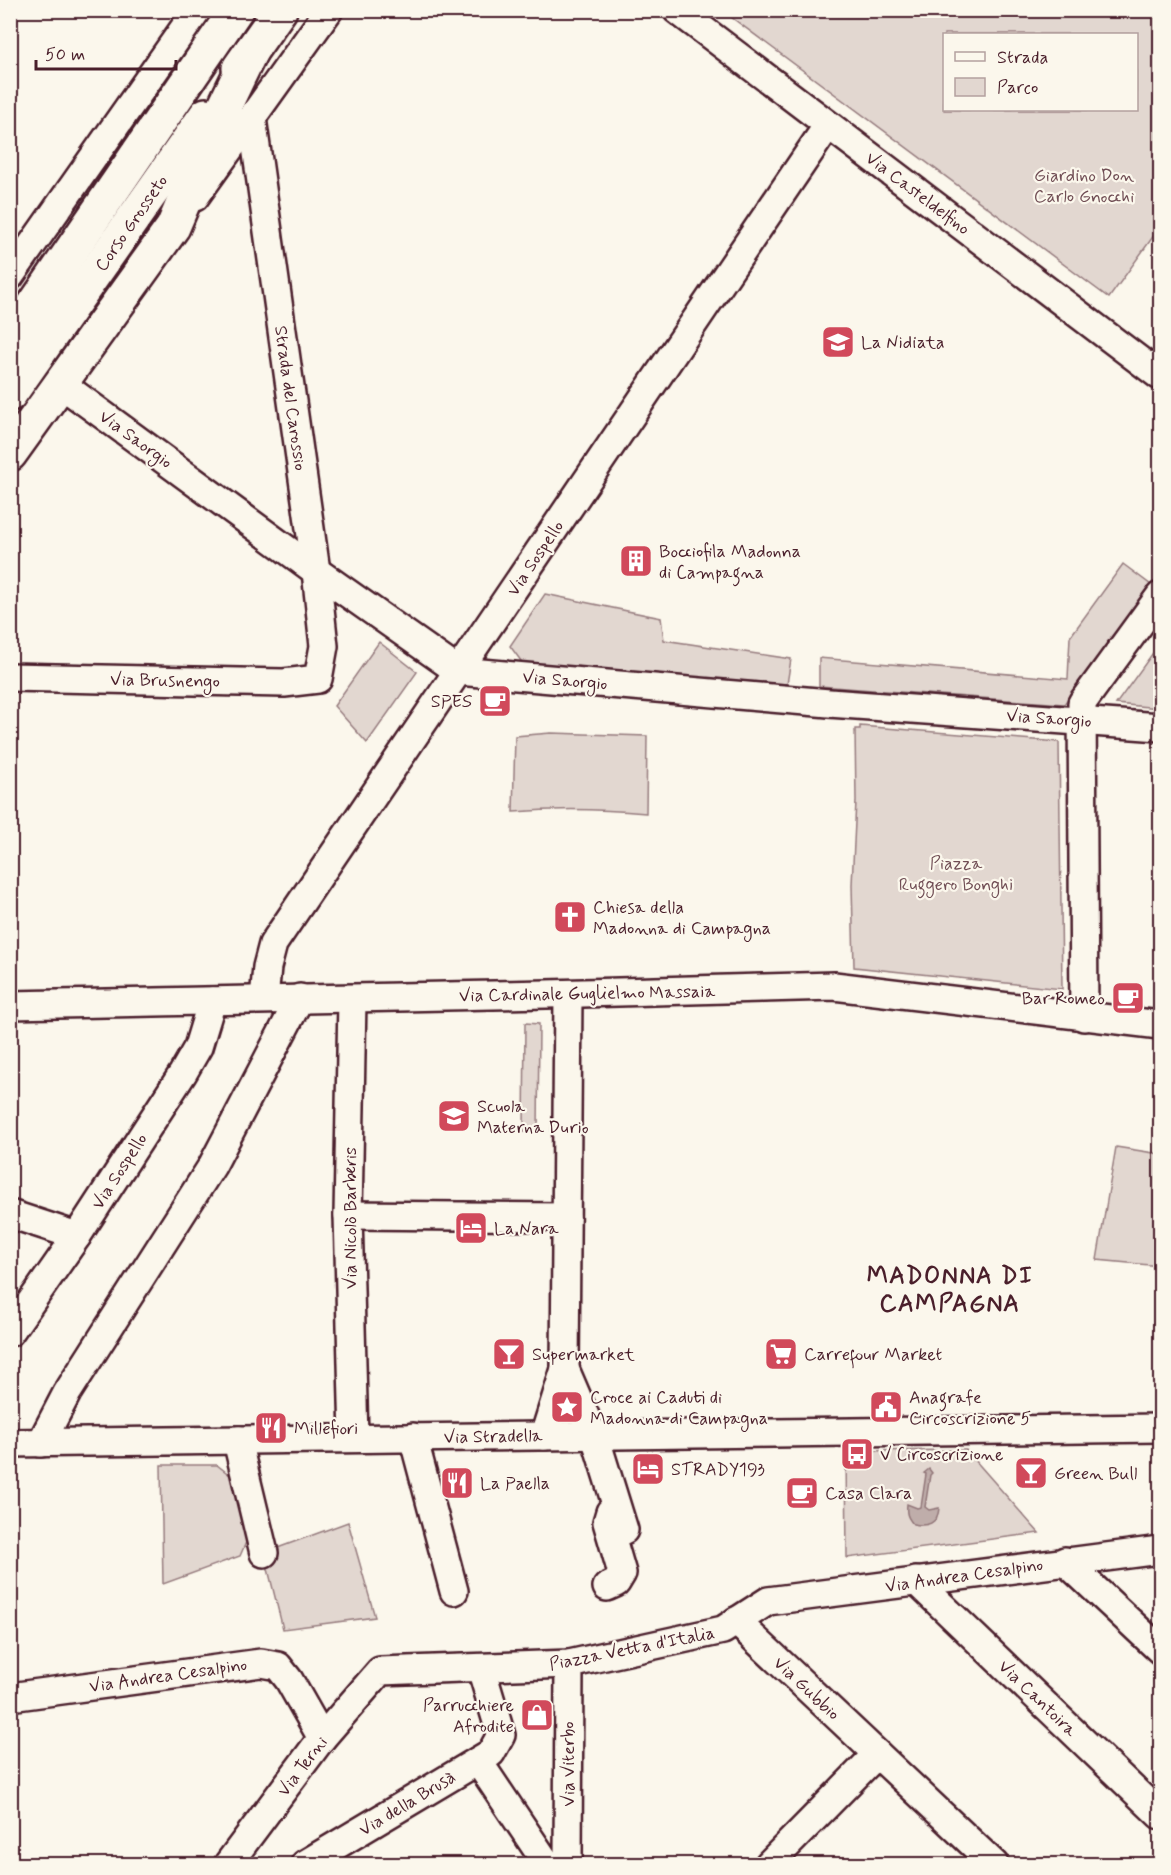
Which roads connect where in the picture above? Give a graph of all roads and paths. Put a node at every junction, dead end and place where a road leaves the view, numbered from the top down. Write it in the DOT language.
graph roads {
  1 [pos="197,10"];
  2 [pos="235,10"];
  3 [pos="280,10"];
  4 [pos="329,10"];
  5 [pos="677,10"];
  6 [pos="251,51"];
  7 [pos="252,118"];
  8 [pos="828,125"];
  9 [pos="173,227"];
  10 [pos="10,276"];
  11 [pos="10,308"];
  12 [pos="10,340"];
  13 [pos="1161,376"];
  14 [pos="61,384"];
  15 [pos="10,394"];
  16 [pos="10,454"];
  17 [pos="316,571"];
  18 [pos="1161,596"];
  19 [pos="458,671"];
  20 [pos="10,677"];
  21 [pos="318,679"];
  22 [pos="1082,721"];
  23 [pos="1161,727"];
  24 [pos="568,994"];
  25 [pos="300,998"];
  26 [pos="264,999"];
  27 [pos="352,999"];
  28 [pos="212,1001"];
  29 [pos="10,1005"];
  30 [pos="1084,1017"];
  31 [pos="1161,1025"];
  32 [pos="10,1214"];
  33 [pos="348,1215"];
  34 [pos="566,1217"];
  35 [pos="77,1236"];
  36 [pos="10,1332"];
  37 [pos="565,1369"];
  38 [pos="1161,1428"];
  39 [pos="544,1436"];
  40 [pos="593,1436"];
  41 [pos="413,1437"];
  42 [pos="354,1438"];
  43 [pos="238,1440"];
  44 [pos="10,1443"];
  45 [pos="41,1443"];
  46 [pos="614,1499"];
  47 [pos="624,1530"];
  48 [pos="1161,1550"];
  49 [pos="264,1553"];
  50 [pos="1065,1561"];
  51 [pos="916,1581"];
  52 [pos="607,1587"];
  53 [pos="454,1591"];
  54 [pos="768,1601"];
  55 [pos="736,1621"];
  56 [pos="1161,1650"];
  57 [pos="569,1664"];
  58 [pos="481,1668"];
  59 [pos="380,1671"];
  60 [pos="10,1696"];
  61 [pos="322,1738"];
  62 [pos="878,1755"];
  63 [pos="478,1761"];
  64 [pos="1161,1815"];
  65 [pos="228,1864"];
  66 [pos="305,1864"];
  67 [pos="550,1864"];
  68 [pos="568,1864"];
  69 [pos="769,1864"];
  70 [pos="994,1864"];
  1 -- 10 [label="street"];
  2 -- 11 [label="main road, Corso Grosseto"];
  2 -- 12 [label="main road, Corso Grosseto"];
  3 -- 6 [label="main road, Corso Grosseto"];
  4 -- 7 [label="street, Corso Grosseto"];
  5 -- 8 [label="street, Via Casteldelfino"];
  6 -- 9 [label="main road, Corso Grosseto"];
  6 -- 15 [label="main road, Corso Grosseto"];
  7 -- 9 [label="street, Corso Grosseto"];
  7 -- 17 [label="street, Strada del Carossio"];
  8 -- 13 [label="street, Via Casteldelfino"];
  8 -- 19 [label="street, Via Sospello"];
  9 -- 14 [label="main road, Corso Grosseto"];
  14 -- 16 [label="main road, Corso Grosseto"];
  14 -- 17 [label="street, Via Saorgio"];
  17 -- 19 [label="street, Via Saorgio"];
  17 -- 21 [label="street, Strada del Carossio"];
  18 -- 22 [label="street"];
  19 -- 22 [label="street, Via Saorgio"];
  19 -- 26 [label="street, Via Sospello"];
  20 -- 21 [label="street, Via Brusnengo"];
  22 -- 23 [label="street, Via Saorgio"];
  22 -- 30 [label="street"];
  24 -- 27 [label="street, Via Cardinale Guglielmo Massaia"];
  24 -- 30 [label="street, Via Cardinale Guglielmo Massaia"];
  24 -- 34 [label="street"];
  25 -- 26 [label="street, Via Cardinale Guglielmo Massaia"];
  25 -- 27 [label="street, Via Cardinale Guglielmo Massaia"];
  25 -- 45 [label="street"];
  26 -- 28 [label="street, Via Cardinale Guglielmo Massaia"];
  27 -- 33 [label="street, Via Nicolò Barberis"];
  28 -- 29 [label="street, Via Cardinale Guglielmo Massaia"];
  28 -- 35 [label="street, Via Sospello"];
  30 -- 31 [label="street, Via Cardinale Guglielmo Massaia"];
  32 -- 35 [label="street"];
  33 -- 34 [label="street"];
  33 -- 42 [label="street, Via Nicolò Barberis"];
  34 -- 37 [label="street"];
  35 -- 36 [label="street, Via Sospello"];
  37 -- 39 [label="street"];
  37 -- 40 [label="street"];
  38 -- 40 [label="street, Via Stradella"];
  39 -- 40 [label="street, Via Stradella"];
  39 -- 41 [label="street, Via Stradella"];
  40 -- 46 [label="street"];
  41 -- 42 [label="street, Via Stradella"];
  41 -- 53 [label="street"];
  42 -- 43 [label="street, Via Stradella"];
  43 -- 45 [label="street, Via Stradella"];
  43 -- 49 [label="street"];
  44 -- 45 [label="street, Via Stradella"];
  46 -- 47 [label="street"];
  46 -- 52 [label="street"];
  48 -- 50 [label="street, Via Andrea Cesalpino"];
  50 -- 51 [label="street, Via Andrea Cesalpino"];
  50 -- 56 [label="street"];
  51 -- 54 [label="street, Via Andrea Cesalpino"];
  51 -- 64 [label="street, Via Cantoira"];
  54 -- 55 [label="street, Piazza Vetta d'Italia"];
  55 -- 57 [label="street, Piazza Vetta d'Italia"];
  55 -- 62 [label="street, Via Gubbio"];
  57 -- 58 [label="street, Piazza Vetta d'Italia"];
  57 -- 68 [label="street, Via Viterbo"];
  58 -- 59 [label="street, Piazza Vetta d'Italia"];
  58 -- 63 [label="street, Via della Brusà"];
  59 -- 61 [label="street, Via Terni"];
  60 -- 61 [label="street, Via Andrea Cesalpino"];
  61 -- 65 [label="street, Via Terni"];
  62 -- 69 [label="street"];
  62 -- 70 [label="street, Via Gubbio"];
  63 -- 66 [label="street, Via della Brusà"];
  63 -- 67 [label="street"];
}
